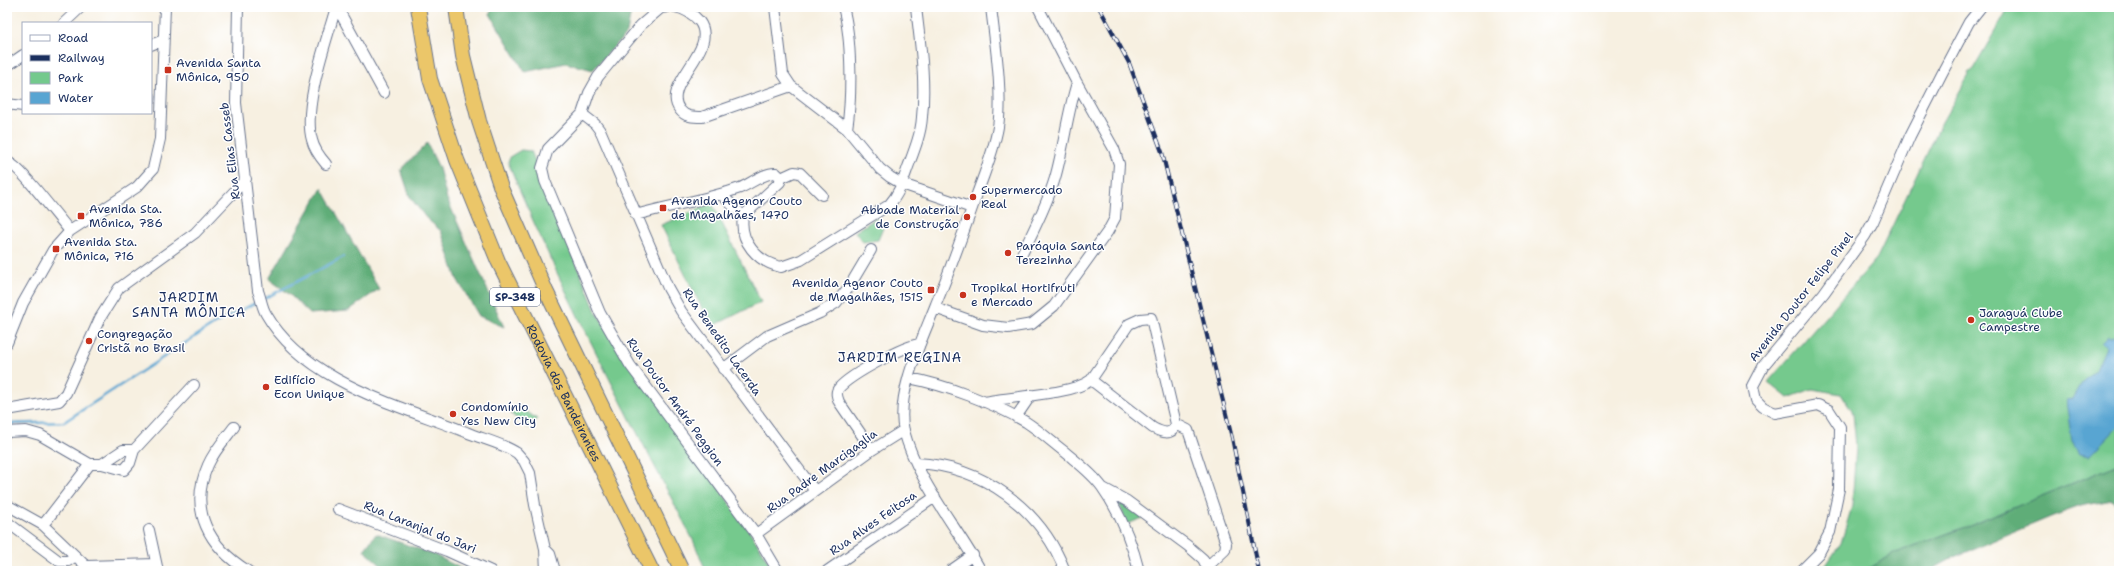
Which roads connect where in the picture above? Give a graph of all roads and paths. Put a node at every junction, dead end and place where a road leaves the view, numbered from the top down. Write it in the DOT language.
graph roads {
  1 [pos="80,7"];
  2 [pos="165,7"];
  3 [pos="238,7"];
  4 [pos="336,7"];
  5 [pos="418,7"];
  6 [pos="456,7"];
  7 [pos="667,7"];
  8 [pos="675,7"];
  9 [pos="775,7"];
  10 [pos="842,7"];
  11 [pos="916,7"];
  12 [pos="991,7"];
  13 [pos="1038,7"];
  14 [pos="1981,7"];
  15 [pos="65,22"];
  16 [pos="163,40"];
  17 [pos="152,45"];
  18 [pos="22,56"];
  19 [pos="7,66"];
  20 [pos="1077,83"];
  21 [pos="791,86"];
  22 [pos="384,93"];
  23 [pos="7,104"];
  24 [pos="22,106"];
  25 [pos="582,114"];
  26 [pos="847,129"];
  27 [pos="7,162"];
  28 [pos="326,164"];
  29 [pos="782,178"];
  30 [pos="246,179"];
  31 [pos="902,184"];
  32 [pos="722,194"];
  33 [pos="822,195"];
  34 [pos="972,208"];
  35 [pos="636,215"];
  36 [pos="743,216"];
  37 [pos="70,231"];
  38 [pos="871,250"];
  39 [pos="1022,254"];
  40 [pos="935,308"];
  41 [pos="7,343"];
  42 [pos="920,344"];
  43 [pos="723,369"];
  44 [pos="909,378"];
  45 [pos="1091,380"];
  46 [pos="194,385"];
  47 [pos="1031,395"];
  48 [pos="984,402"];
  49 [pos="7,410"];
  50 [pos="1016,417"];
  51 [pos="1176,424"];
  52 [pos="234,427"];
  53 [pos="904,430"];
  54 [pos="7,432"];
  55 [pos="134,450"];
  56 [pos="872,450"];
  57 [pos="916,463"];
  58 [pos="90,464"];
  59 [pos="102,464"];
  60 [pos="1103,488"];
  61 [pos="815,491"];
  62 [pos="935,496"];
  63 [pos="7,505"];
  64 [pos="338,509"];
  65 [pos="7,522"];
  66 [pos="43,525"];
  67 [pos="149,530"];
  68 [pos="756,534"];
  69 [pos="545,549"];
  70 [pos="973,555"];
  71 [pos="74,557"];
  72 [pos="86,568"];
  73 [pos="157,568"];
  74 [pos="1209,568"];
  75 [pos="248,571"];
  76 [pos="492,571"];
  77 [pos="546,571"];
  78 [pos="555,571"];
  79 [pos="652,571"];
  80 [pos="682,571"];
  81 [pos="778,571"];
  82 [pos="827,571"];
  83 [pos="950,571"];
  84 [pos="981,571"];
  85 [pos="1065,571"];
  86 [pos="1139,571"];
  87 [pos="1801,571"];
  1 -- 15 [label="street"];
  2 -- 16 [label="street"];
  3 -- 30 [label="street, Rua Elias Casseb"];
  4 -- 22 [label="street"];
  4 -- 28 [label="street"];
  5 -- 79 [label="highway, Rodovia dos Bandeirantes / SP-348"];
  6 -- 80 [label="highway, SP-348"];
  7 -- 25 [label="street"];
  8 -- 21 [label="street"];
  9 -- 21 [label="street"];
  10 -- 26 [label="street"];
  11 -- 31 [label="street"];
  12 -- 34 [label="street"];
  13 -- 20 [label="street"];
  14 -- 87 [label="street, Avenida Doutor Felipe Pinel"];
  16 -- 17 [label="street"];
  16 -- 37 [label="street"];
  18 -- 19 [label="street"];
  20 -- 39 [label="street"];
  20 -- 40 [label="street"];
  21 -- 26 [label="street"];
  23 -- 24 [label="street"];
  25 -- 35 [label="street, Rua Benedito Lacerda"];
  25 -- 68 [label="street, Rua Doutor André Peggion"];
  26 -- 31 [label="street"];
  27 -- 37 [label="street"];
  29 -- 32 [label="street"];
  29 -- 33 [label="street"];
  29 -- 36 [label="street"];
  30 -- 49 [label="street"];
  30 -- 69 [label="street, Rua Elias Casseb"];
  31 -- 34 [label="street"];
  31 -- 36 [label="street"];
  32 -- 35 [label="street"];
  32 -- 36 [label="street"];
  34 -- 40 [label="street"];
  35 -- 43 [label="street, Rua Benedito Lacerda"];
  37 -- 41 [label="street"];
  38 -- 43 [label="street"];
  40 -- 42 [label="street"];
  42 -- 44 [label="street"];
  42 -- 56 [label="street"];
  43 -- 61 [label="street, Rua Benedito Lacerda"];
  44 -- 48 [label="street"];
  44 -- 53 [label="street"];
  45 -- 47 [label="street"];
  45 -- 51 [label="street"];
  45 -- 51 [label="street"];
  46 -- 55 [label="street"];
  47 -- 48 [label="street"];
  47 -- 50 [label="street"];
  48 -- 50 [label="street"];
  50 -- 60 [label="street"];
  51 -- 74 [label="street"];
  52 -- 75 [label="street"];
  53 -- 56 [label="street, Rua Padre Marcigaglia"];
  53 -- 57 [label="street"];
  54 -- 58 [label="street"];
  55 -- 59 [label="street"];
  55 -- 59 [label="street"];
  56 -- 61 [label="street, Rua Padre Marcigaglia"];
  57 -- 62 [label="street"];
  57 -- 85 [label="street"];
  58 -- 59 [label="street"];
  58 -- 66 [label="street"];
  60 -- 74 [label="street"];
  60 -- 86 [label="street"];
  61 -- 68 [label="street, Rua Padre Marcigaglia"];
  62 -- 70 [label="street"];
  62 -- 82 [label="street, Rua Alves Feitosa"];
  63 -- 66 [label="street"];
  64 -- 76 [label="street, Rua Laranjal do Jari"];
  65 -- 71 [label="street"];
  66 -- 71 [label="street"];
  67 -- 73 [label="street"];
  68 -- 81 [label="street, Rua Doutor André Peggion"];
  69 -- 77 [label="street"];
  69 -- 78 [label="street"];
  70 -- 83 [label="street"];
  70 -- 84 [label="street"];
  71 -- 72 [label="street"];
  72 -- 73 [label="street"];
}
